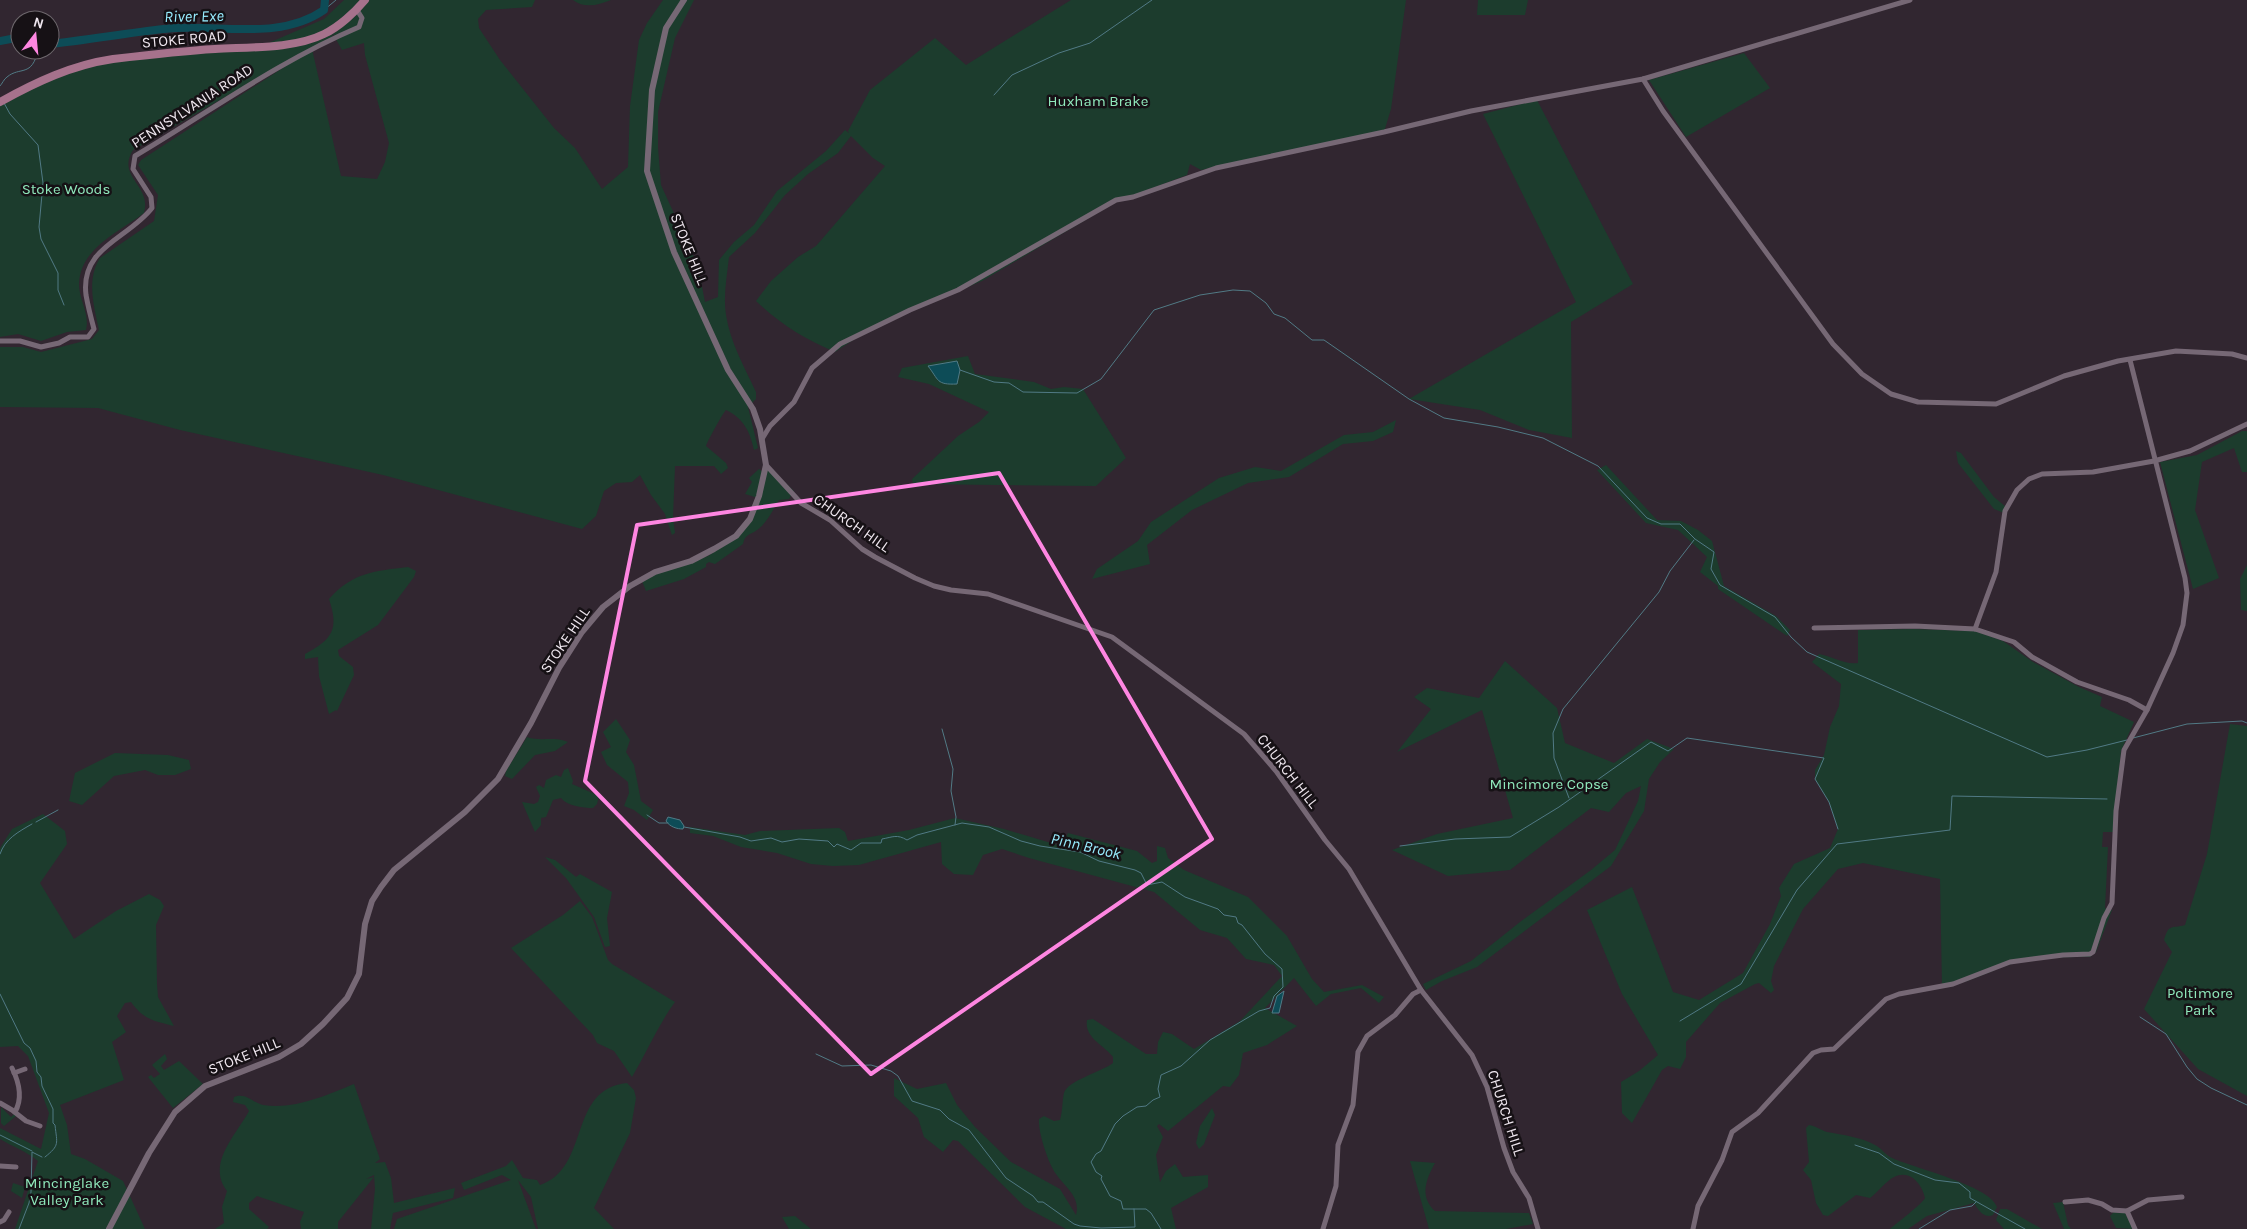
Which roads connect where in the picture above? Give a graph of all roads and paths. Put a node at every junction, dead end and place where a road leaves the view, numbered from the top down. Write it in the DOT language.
graph roads {
  1 [pos="365,0"];
  2 [pos="684,0"];
  3 [pos="1910,0"];
  4 [pos="356,10"];
  5 [pos="1644,79"];
  6 [pos="0,102"];
  7 [pos="0,340"];
  8 [pos="2247,358"];
  9 [pos="2130,360"];
  10 [pos="2247,424"];
  11 [pos="764,429"];
  12 [pos="2154,461"];
  13 [pos="766,465"];
  14 [pos="1814,628"];
  15 [pos="1976,629"];
  16 [pos="2147,710"];
  17 [pos="1421,990"];
  18 [pos="25,1069"];
  19 [pos="0,1103"];
  20 [pos="15,1112"];
  21 [pos="40,1126"];
  22 [pos="0,1166"];
  23 [pos="14,1168"];
  24 [pos="2182,1197"];
  25 [pos="2065,1202"];
  26 [pos="2127,1211"];
  27 [pos="9,1212"];
  28 [pos="0,1222"];
  29 [pos="109,1229"];
  30 [pos="1323,1229"];
  31 [pos="1538,1229"];
  32 [pos="1693,1229"];
  33 [pos="2135,1229"];
  1 -- 4 [label="main road, STOKE ROAD"];
  2 -- 11 [label="street, STOKE HILL"];
  3 -- 5 [label="street"];
  4 -- 6 [label="main road, STOKE ROAD"];
  4 -- 7 [label="street, PENNSYLVANIA ROAD"];
  5 -- 9 [label="street"];
  5 -- 11 [label="street"];
  8 -- 9 [label="street"];
  9 -- 12 [label="street"];
  10 -- 12 [label="street"];
  11 -- 13 [label="street, STOKE HILL"];
  12 -- 15 [label="street"];
  12 -- 16 [label="street"];
  13 -- 17 [label="street, CHURCH HILL"];
  13 -- 29 [label="street, STOKE HILL"];
  14 -- 15 [label="street"];
  15 -- 16 [label="street"];
  16 -- 32 [label="street"];
  17 -- 30 [label="street"];
  17 -- 31 [label="street, CHURCH HILL"];
  18 -- 20 [label="street"];
  19 -- 20 [label="street"];
  20 -- 21 [label="street"];
  22 -- 23 [label="street"];
  24 -- 26 [label="street"];
  25 -- 26 [label="street"];
  26 -- 33 [label="street"];
  27 -- 28 [label="street"];
}
